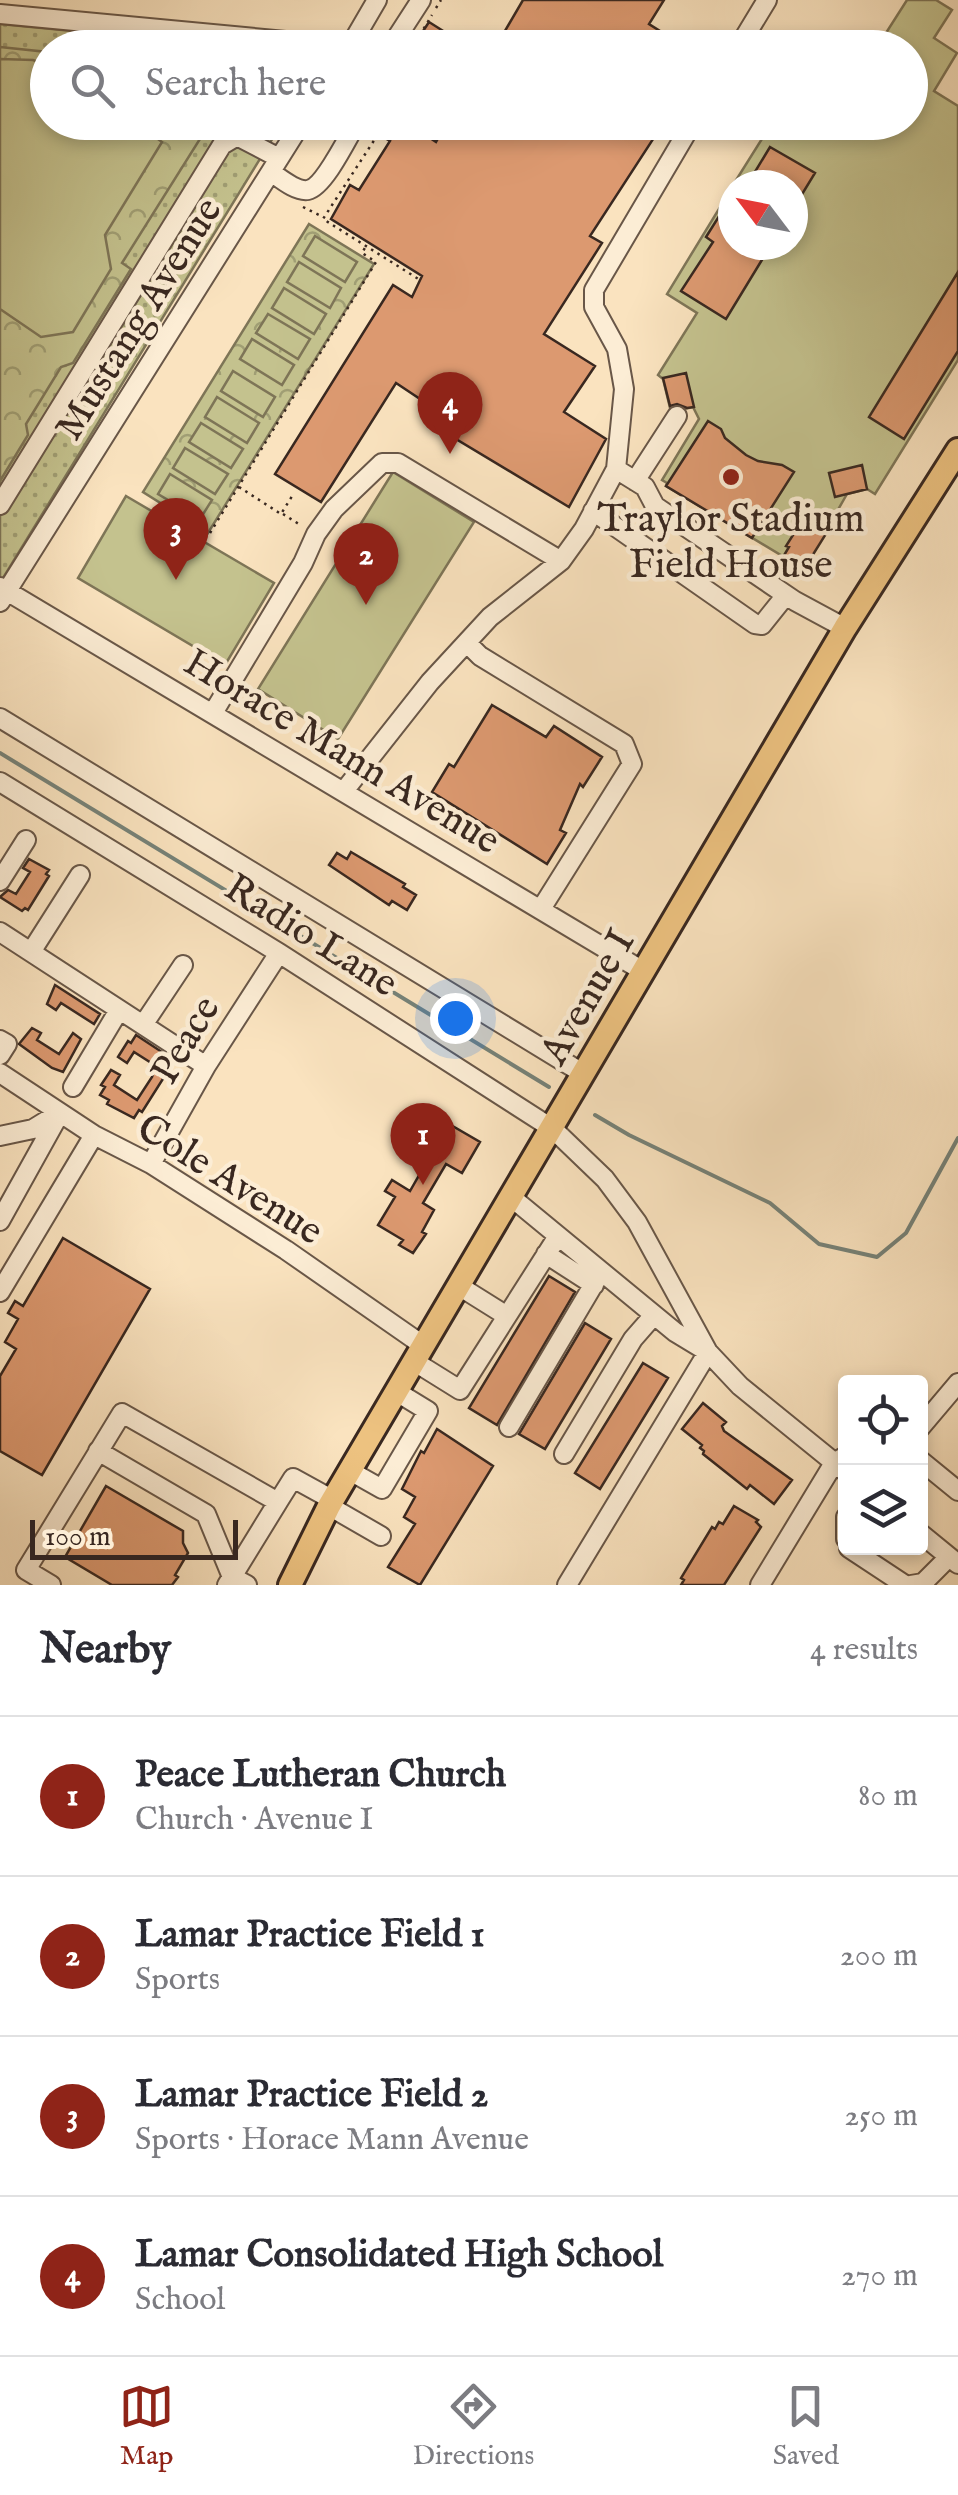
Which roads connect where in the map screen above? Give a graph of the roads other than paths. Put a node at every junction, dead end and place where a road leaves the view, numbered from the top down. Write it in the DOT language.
graph roads {
  1 [pos="377,0"];
  2 [pos="421,0"];
  3 [pos="766,0"];
  4 [pos="0,14"];
  5 [pos="169,30"];
  6 [pos="359,30"];
  7 [pos="402,30"];
  8 [pos="748,30"];
  9 [pos="230,140"];
  10 [pos="242,140"];
  11 [pos="291,140"];
  12 [pos="345,140"];
  13 [pos="682,140"];
  14 [pos="275,166"];
  15 [pos="678,416"];
  16 [pos="958,450"];
  17 [pos="616,469"];
  18 [pos="635,481"];
  19 [pos="0,504"];
  20 [pos="593,511"];
  21 [pos="561,561"];
  22 [pos="2,593"];
  23 [pos="790,598"];
  24 [pos="845,628"];
  25 [pos="467,643"];
  26 [pos="213,712"];
  27 [pos="0,718"];
  28 [pos="0,782"];
  29 [pos="344,791"];
  30 [pos="26,840"];
  31 [pos="80,874"];
  32 [pos="0,881"];
  33 [pos="541,910"];
  34 [pos="0,932"];
  35 [pos="31,952"];
  36 [pos="279,953"];
  37 [pos="183,966"];
  38 [pos="643,971"];
  39 [pos="119,1010"];
  40 [pos="143,1026"];
  41 [pos="0,1040"];
  42 [pos="0,1055"];
  43 [pos="206,1066"];
  44 [pos="0,1073"];
  45 [pos="584,1074"];
  46 [pos="72,1087"];
  47 [pos="60,1113"];
  48 [pos="553,1128"];
  49 [pos="94,1135"];
  50 [pos="0,1136"];
  51 [pos="151,1164"];
  52 [pos="511,1197"];
  53 [pos="0,1221"];
  54 [pos="558,1236"];
  55 [pos="546,1254"];
  56 [pos="598,1278"];
  57 [pos="459,1286"];
  58 [pos="0,1292"];
  59 [pos="654,1314"];
  60 [pos="507,1316"];
  61 [pos="708,1352"];
  62 [pos="419,1354"];
  63 [pos="958,1383"];
  64 [pos="396,1392"];
  65 [pos="928,1419"];
  66 [pos="509,1427"];
  67 [pos="98,1451"];
  68 [pos="564,1454"];
  69 [pos="838,1461"];
  70 [pos="841,1465"];
  71 [pos="926,1465"];
  72 [pos="350,1470"];
  73 [pos="958,1490"];
  74 [pos="278,1502"];
  75 [pos="331,1503"];
  76 [pos="381,1536"];
  77 [pos="928,1540"];
  78 [pos="860,1555"];
  79 [pos="954,1561"];
  80 [pos="236,1582"];
  81 [pos="51,1585"];
  82 [pos="290,1585"];
  83 [pos="566,1585"];
  84 [pos="760,1585"];
  85 [pos="908,1585"];
  1 -- 6 [label="street"];
  2 -- 7 [label="street"];
  3 -- 8 [label="street"];
  4 -- 5 [label="street"];
  9 -- 19 [label="street"];
  10 -- 14 [label="street"];
  11 -- 14 [label="street, Mustang Avenue"];
  12 -- 14 [label="street"];
  13 -- 17 [label="street"];
  14 -- 22 [label="street, Mustang Avenue"];
  15 -- 18 [label="street"];
  16 -- 24 [label="main road, Avenue I"];
  17 -- 18 [label="street"];
  17 -- 20 [label="street"];
  18 -- 23 [label="street"];
  20 -- 21 [label="street"];
  20 -- 23 [label="street"];
  21 -- 25 [label="street"];
  21 -- 26 [label="street"];
  22 -- 26 [label="street, Horace Mann Avenue"];
  23 -- 24 [label="street"];
  24 -- 38 [label="main road, Avenue I"];
  25 -- 29 [label="street"];
  25 -- 33 [label="street"];
  26 -- 29 [label="street, Horace Mann Avenue"];
  27 -- 45 [label="street"];
  28 -- 36 [label="street, Radio Lane"];
  29 -- 33 [label="street, Horace Mann Avenue"];
  30 -- 32 [label="street"];
  31 -- 35 [label="street"];
  33 -- 38 [label="street, Horace Mann Avenue"];
  34 -- 35 [label="street"];
  35 -- 39 [label="street"];
  36 -- 43 [label="street, Peace"];
  36 -- 48 [label="street, Radio Lane"];
  37 -- 40 [label="street"];
  38 -- 45 [label="main road, Avenue I"];
  39 -- 40 [label="street"];
  39 -- 46 [label="street"];
  40 -- 43 [label="street"];
  41 -- 42 [label="street"];
  43 -- 51 [label="street, Peace"];
  44 -- 47 [label="street, Cole Avenue"];
  45 -- 48 [label="main road, Avenue I"];
  47 -- 49 [label="street, Cole Avenue"];
  47 -- 50 [label="street"];
  47 -- 53 [label="street"];
  48 -- 52 [label="main road, Avenue I"];
  48 -- 61 [label="street, Radio Lane"];
  49 -- 51 [label="street, Cole Avenue"];
  49 -- 58 [label="street"];
  51 -- 62 [label="street, Cole Avenue"];
  52 -- 54 [label="street"];
  52 -- 57 [label="main road, Avenue I"];
  54 -- 55 [label="street"];
  54 -- 56 [label="street"];
  55 -- 56 [label="street"];
  55 -- 60 [label="street"];
  56 -- 59 [label="street"];
  56 -- 66 [label="street"];
  57 -- 60 [label="street"];
  57 -- 62 [label="main road, Avenue I"];
  59 -- 61 [label="street"];
  59 -- 68 [label="street"];
  60 -- 62 [label="street, Cole Avenue"];
  61 -- 69 [label="street, Radio Lane"];
  61 -- 83 [label="street"];
  62 -- 64 [label="main road, Avenue I"];
  63 -- 65 [label="street"];
  64 -- 72 [label="main road, Avenue I"];
  64 -- 72 [label="street"];
  67 -- 74 [label="street"];
  67 -- 80 [label="street"];
  67 -- 81 [label="street"];
  70 -- 84 [label="street"];
  71 -- 73 [label="street"];
  72 -- 75 [label="main road, Avenue I"];
  74 -- 75 [label="street"];
  74 -- 80 [label="street"];
  75 -- 76 [label="street"];
  75 -- 82 [label="main road, Avenue I"];
  77 -- 79 [label="street"];
  78 -- 85 [label="street"];
  79 -- 85 [label="street"];
}
